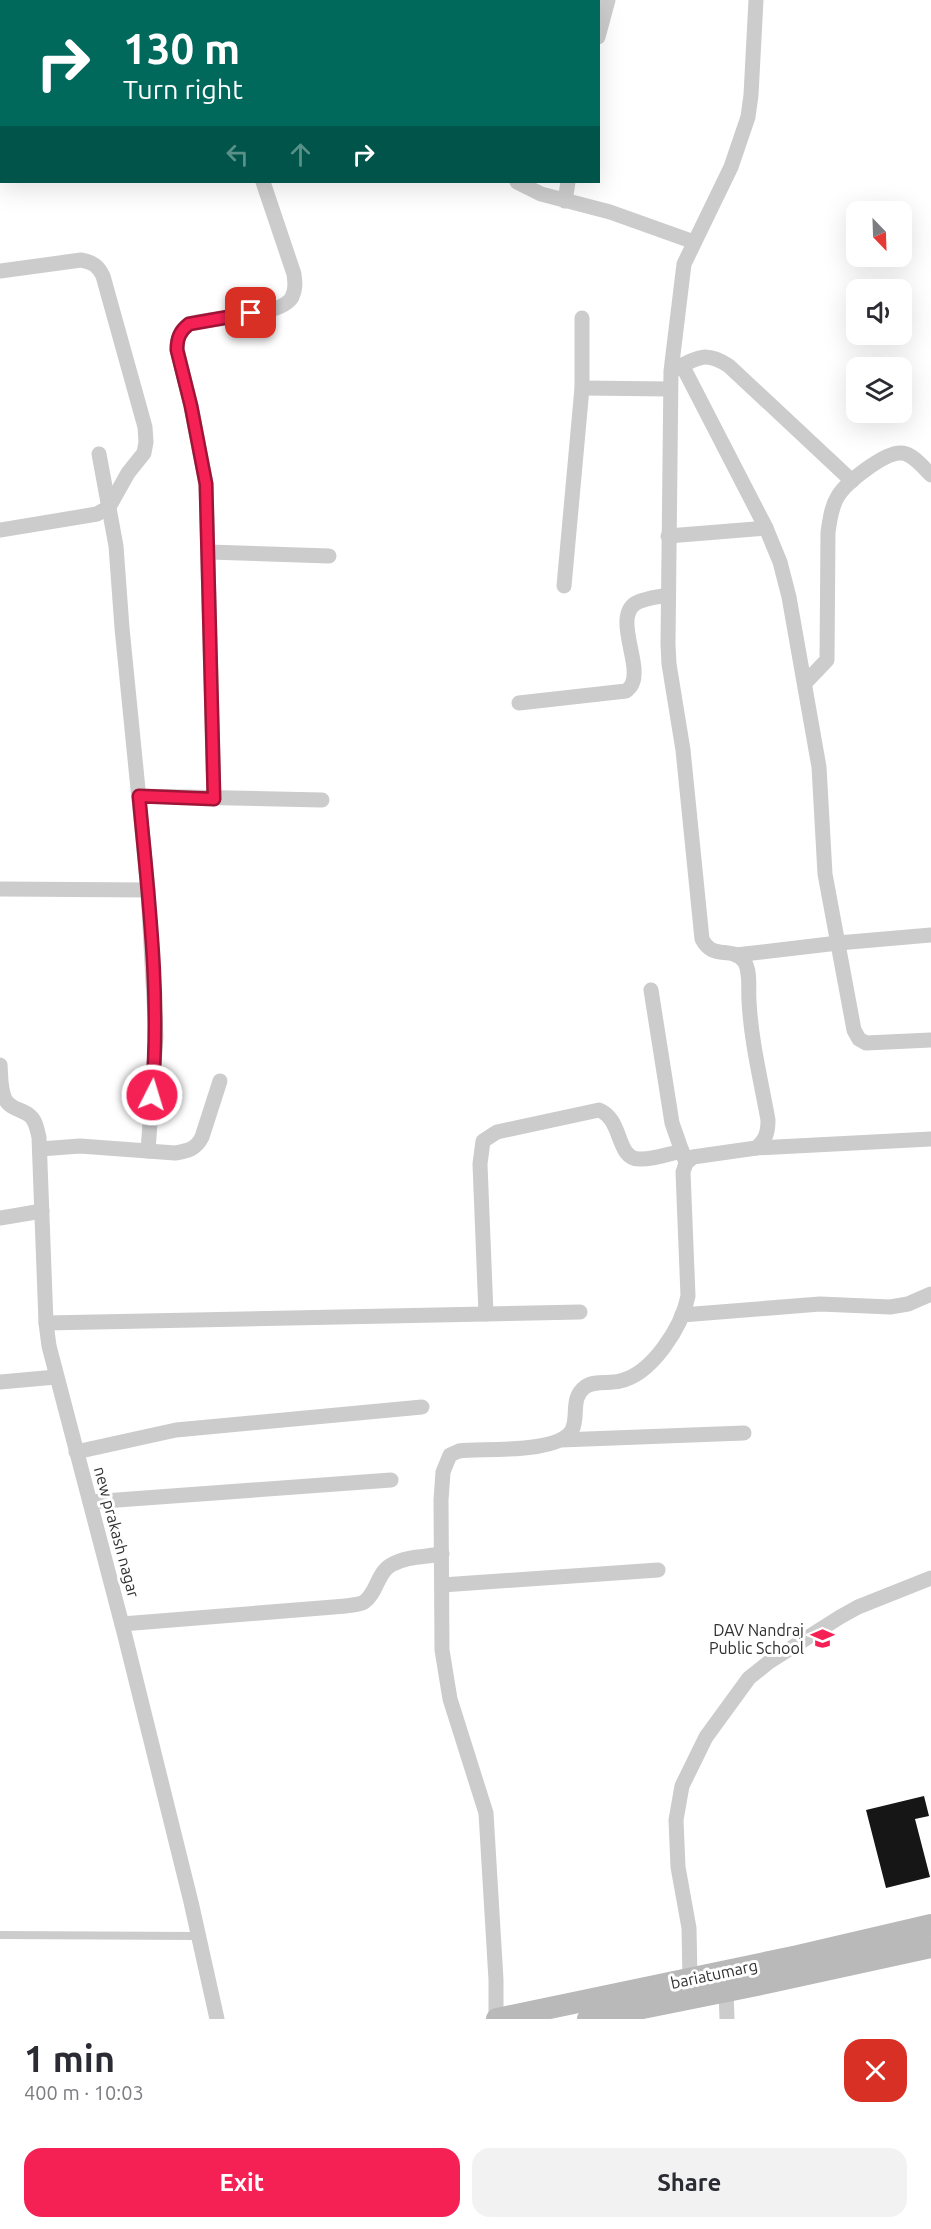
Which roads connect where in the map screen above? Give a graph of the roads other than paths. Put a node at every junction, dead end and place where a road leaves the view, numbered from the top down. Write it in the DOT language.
graph roads {
  1 [pos="608,0"];
  2 [pos="756,0"];
  3 [pos="600,30"];
  4 [pos="263,183"];
  5 [pos="519,183"];
  6 [pos="568,183"];
  7 [pos="564,201"];
  8 [pos="694,242"];
  9 [pos="0,271"];
  10 [pos="582,318"];
  11 [pos="677,368"];
  12 [pos="582,388"];
  13 [pos="670,389"];
  14 [pos="99,454"];
  15 [pos="931,475"];
  16 [pos="852,482"];
  17 [pos="109,507"];
  18 [pos="766,528"];
  19 [pos="0,530"];
  20 [pos="668,536"];
  21 [pos="208,552"];
  22 [pos="329,556"];
  23 [pos="564,586"];
  24 [pos="668,595"];
  25 [pos="805,683"];
  26 [pos="519,703"];
  27 [pos="139,796"];
  28 [pos="214,799"];
  29 [pos="322,800"];
  30 [pos="0,890"];
  31 [pos="148,890"];
  32 [pos="931,935"];
  33 [pos="838,943"];
  34 [pos="736,955"];
  35 [pos="651,990"];
  36 [pos="931,1040"];
  37 [pos="0,1065"];
  38 [pos="220,1081"];
  39 [pos="931,1139"];
  40 [pos="756,1148"];
  41 [pos="40,1149"];
  42 [pos="148,1151"];
  43 [pos="684,1157"];
  44 [pos="42,1211"];
  45 [pos="0,1218"];
  46 [pos="931,1294"];
  47 [pos="580,1312"];
  48 [pos="486,1314"];
  49 [pos="682,1315"];
  50 [pos="46,1323"];
  51 [pos="56,1377"];
  52 [pos="0,1382"];
  53 [pos="422,1407"];
  54 [pos="744,1433"];
  55 [pos="561,1440"];
  56 [pos="76,1452"];
  57 [pos="391,1480"];
  58 [pos="90,1502"];
  59 [pos="442,1554"];
  60 [pos="658,1570"];
  61 [pos="931,1578"];
  62 [pos="442,1585"];
  63 [pos="122,1624"];
  64 [pos="931,1925"];
  65 [pos="0,1935"];
  66 [pos="199,1936"];
  67 [pos="931,1947"];
  68 [pos="690,1979"];
  69 [pos="726,1991"];
  70 [pos="630,2015"];
  71 [pos="217,2019"];
  72 [pos="496,2019"];
  73 [pos="588,2019"];
  74 [pos="727,2019"];
  1 -- 3 [label="street"];
  2 -- 8 [label="street"];
  4 -- 21 [label="street"];
  5 -- 7 [label="street"];
  6 -- 7 [label="street"];
  7 -- 8 [label="street"];
  8 -- 11 [label="street"];
  9 -- 17 [label="street"];
  10 -- 12 [label="street"];
  11 -- 13 [label="street"];
  11 -- 16 [label="street"];
  11 -- 18 [label="street"];
  12 -- 13 [label="street"];
  12 -- 23 [label="street"];
  13 -- 20 [label="street"];
  14 -- 17 [label="street"];
  15 -- 16 [label="street"];
  16 -- 25 [label="street"];
  17 -- 19 [label="street"];
  17 -- 27 [label="street"];
  18 -- 20 [label="street"];
  18 -- 25 [label="street"];
  20 -- 24 [label="street"];
  21 -- 22 [label="street"];
  21 -- 28 [label="street"];
  24 -- 26 [label="street"];
  24 -- 34 [label="street"];
  25 -- 33 [label="street"];
  27 -- 28 [label="street"];
  27 -- 31 [label="street"];
  28 -- 29 [label="street"];
  30 -- 31 [label="street"];
  31 -- 42 [label="street"];
  32 -- 33 [label="street"];
  33 -- 34 [label="street"];
  33 -- 36 [label="street"];
  34 -- 40 [label="street"];
  35 -- 43 [label="street"];
  37 -- 41 [label="street, new prakash nagar"];
  38 -- 42 [label="street"];
  39 -- 40 [label="street"];
  40 -- 43 [label="street"];
  41 -- 42 [label="street"];
  41 -- 44 [label="street, new prakash nagar"];
  43 -- 48 [label="street"];
  43 -- 49 [label="street"];
  44 -- 45 [label="street"];
  44 -- 50 [label="street, new prakash nagar"];
  46 -- 49 [label="street"];
  47 -- 48 [label="street"];
  48 -- 50 [label="street"];
  49 -- 55 [label="street"];
  50 -- 51 [label="street, new prakash nagar"];
  51 -- 52 [label="street"];
  51 -- 56 [label="street, new prakash nagar"];
  53 -- 56 [label="street"];
  54 -- 55 [label="street"];
  55 -- 59 [label="street"];
  56 -- 58 [label="street, new prakash nagar"];
  57 -- 58 [label="street"];
  58 -- 63 [label="street, new prakash nagar"];
  59 -- 62 [label="street"];
  59 -- 63 [label="street"];
  60 -- 62 [label="street"];
  61 -- 68 [label="street"];
  62 -- 72 [label="street"];
  63 -- 66 [label="street, new prakash nagar"];
  64 -- 68 [label="main road, bariatumarg"];
  65 -- 66 [label="lane"];
  66 -- 71 [label="street, new prakash nagar"];
  67 -- 69 [label="main road, bariatumarg"];
  68 -- 72 [label="main road, bariatumarg"];
  69 -- 70 [label="main road, bariatumarg"];
  69 -- 74 [label="street"];
  70 -- 73 [label="main road, bariatumarg"];
}
